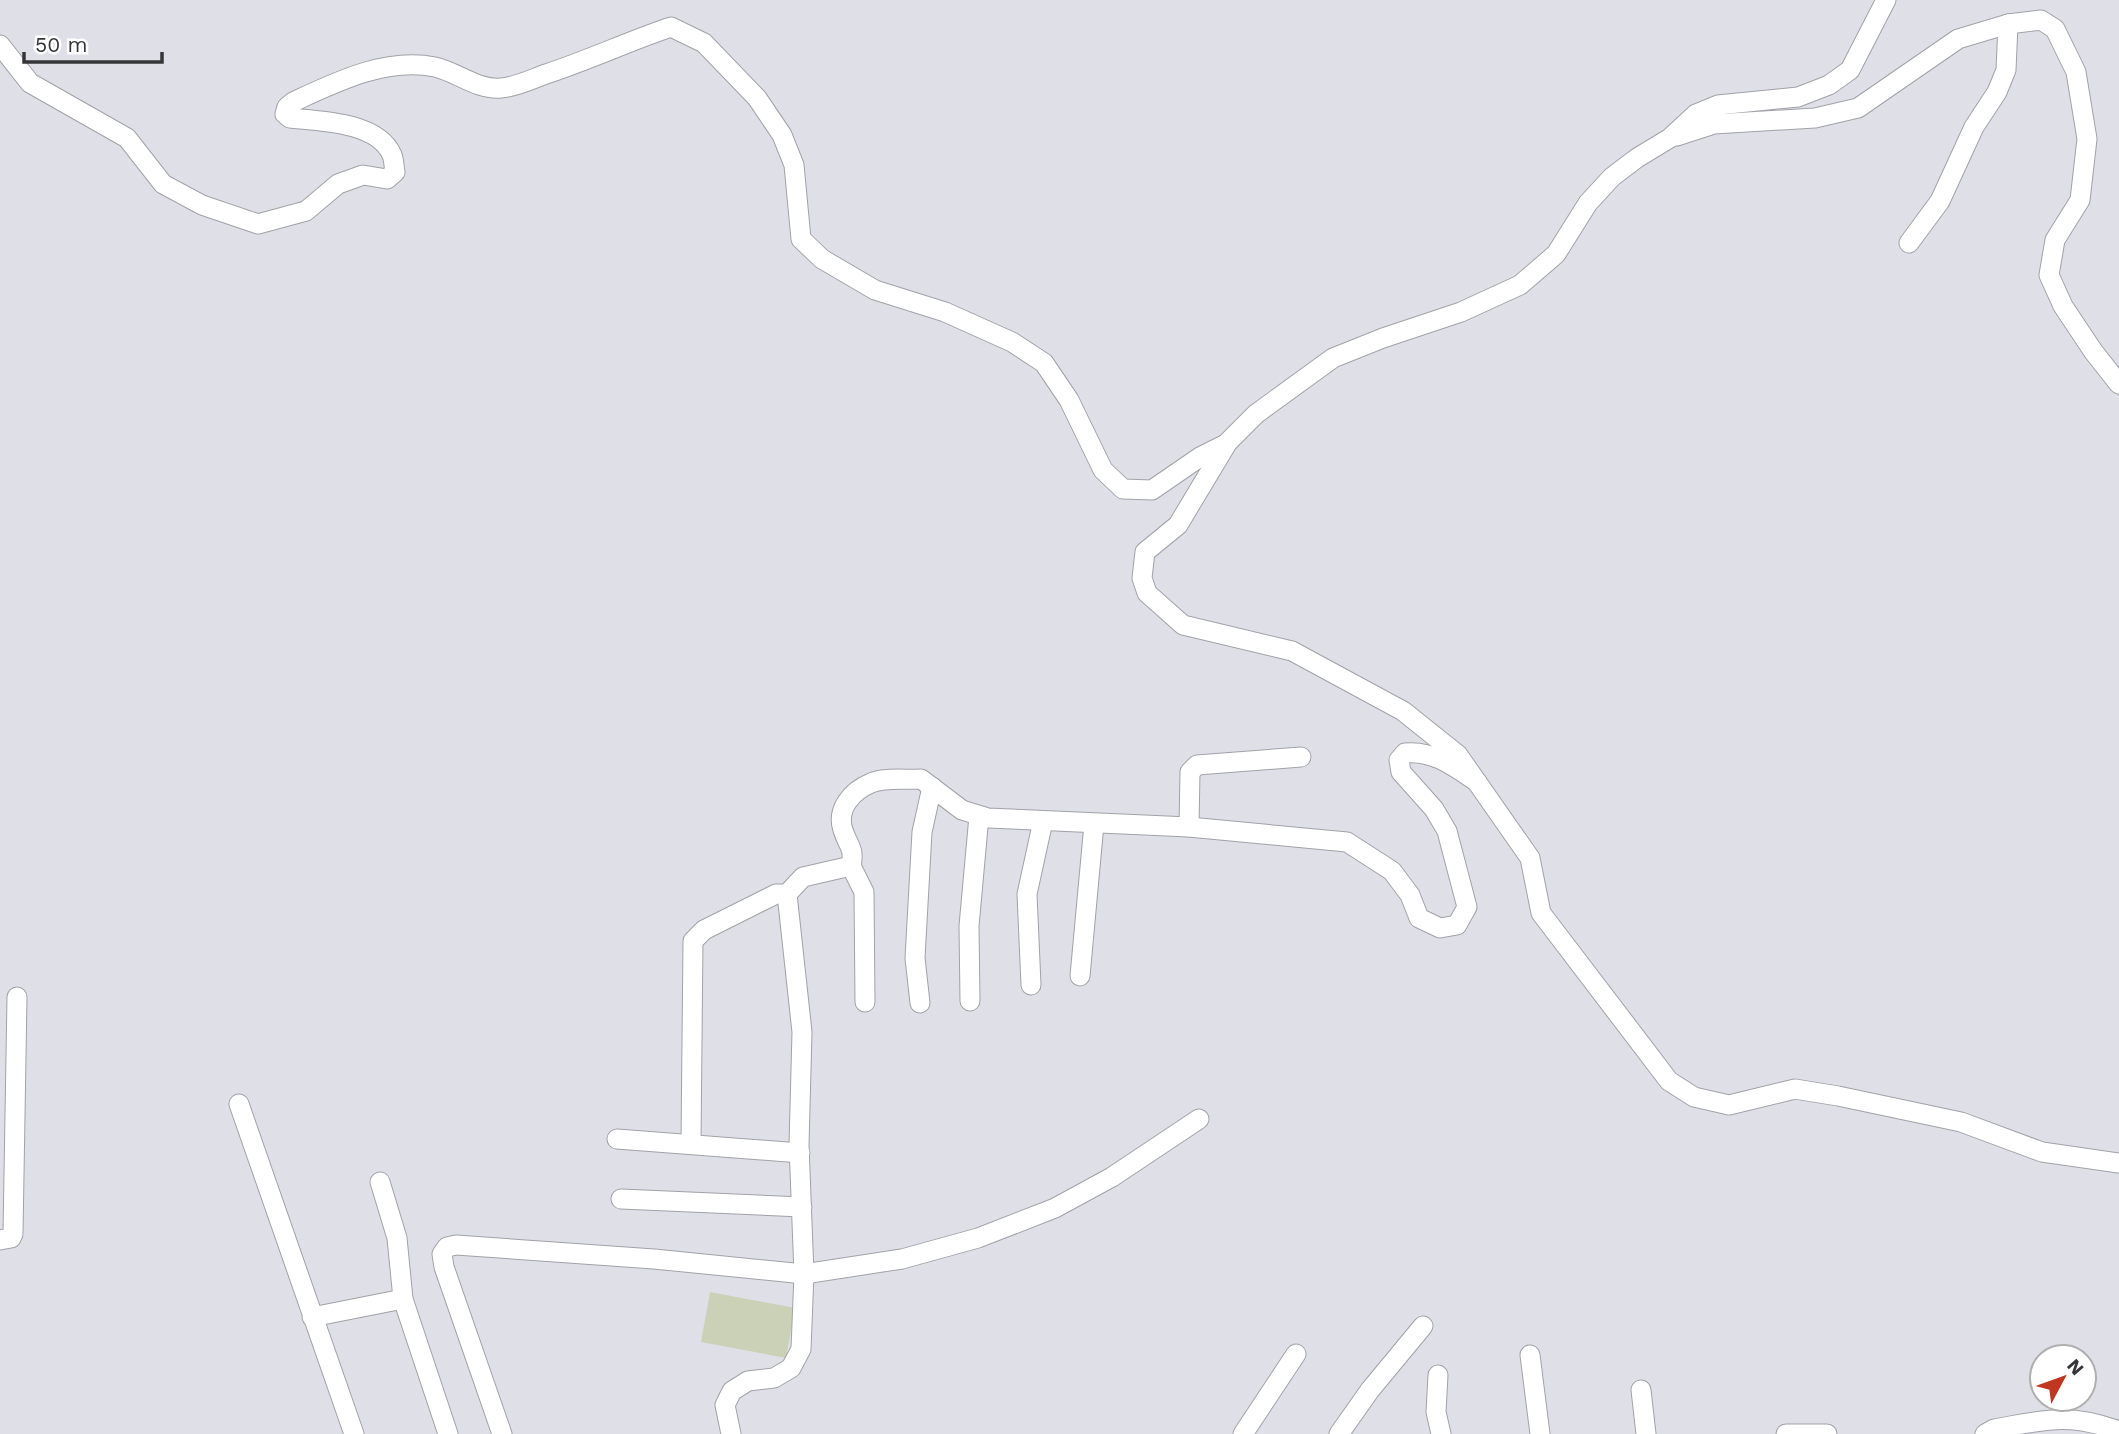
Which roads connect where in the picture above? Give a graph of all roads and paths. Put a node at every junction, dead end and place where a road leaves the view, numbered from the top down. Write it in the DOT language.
graph roads {
  1 [pos="1886,0"];
  2 [pos="2008,24"];
  3 [pos="0,45"];
  4 [pos="1670,138"];
  5 [pos="1909,243"];
  6 [pos="2119,384"];
  7 [pos="1226,444"];
  8 [pos="1301,757"];
  9 [pos="1477,782"];
  10 [pos="932,786"];
  11 [pos="979,816"];
  12 [pos="1043,821"];
  13 [pos="1094,824"];
  14 [pos="1189,827"];
  15 [pos="850,866"];
  16 [pos="787,894"];
  17 [pos="1080,976"];
  18 [pos="1031,985"];
  19 [pos="17,997"];
  20 [pos="970,1001"];
  21 [pos="865,1002"];
  22 [pos="920,1003"];
  23 [pos="239,1104"];
  24 [pos="1199,1119"];
  25 [pos="618,1139"];
  26 [pos="691,1143"];
  27 [pos="800,1153"];
  28 [pos="2119,1163"];
  29 [pos="380,1182"];
  30 [pos="621,1199"];
  31 [pos="802,1207"];
  32 [pos="0,1240"];
  33 [pos="804,1273"];
  34 [pos="402,1299"];
  35 [pos="312,1317"];
  36 [pos="1423,1326"];
  37 [pos="1296,1354"];
  38 [pos="1530,1355"];
  39 [pos="1438,1375"];
  40 [pos="1642,1390"];
  41 [pos="2119,1431"];
  42 [pos="354,1434"];
  43 [pos="448,1434"];
  44 [pos="502,1434"];
  45 [pos="731,1434"];
  46 [pos="1244,1434"];
  47 [pos="1339,1434"];
  48 [pos="1441,1434"];
  49 [pos="1540,1434"];
  50 [pos="1646,1434"];
  51 [pos="1786,1434"];
  52 [pos="1827,1434"];
  53 [pos="1985,1434"];
  1 -- 4 [label="street"];
  2 -- 4 [label="street"];
  2 -- 5 [label="street"];
  2 -- 6 [label="street"];
  3 -- 7 [label="street"];
  4 -- 7 [label="street"];
  7 -- 9 [label="street"];
  8 -- 14 [label="street"];
  9 -- 14 [label="street"];
  9 -- 28 [label="street"];
  10 -- 11 [label="street"];
  10 -- 15 [label="street"];
  10 -- 22 [label="street"];
  11 -- 12 [label="street"];
  11 -- 20 [label="street"];
  12 -- 13 [label="street"];
  12 -- 18 [label="street"];
  13 -- 14 [label="street"];
  13 -- 17 [label="street"];
  15 -- 16 [label="street"];
  15 -- 21 [label="street"];
  16 -- 26 [label="street"];
  16 -- 27 [label="street"];
  19 -- 32 [label="street"];
  23 -- 35 [label="street"];
  24 -- 33 [label="street"];
  25 -- 26 [label="street"];
  26 -- 27 [label="street"];
  27 -- 31 [label="street"];
  29 -- 34 [label="street"];
  30 -- 31 [label="street"];
  31 -- 33 [label="street"];
  33 -- 44 [label="street"];
  33 -- 45 [label="street"];
  34 -- 35 [label="street"];
  34 -- 43 [label="street"];
  35 -- 42 [label="street"];
  36 -- 47 [label="street"];
  37 -- 46 [label="street"];
  38 -- 49 [label="street"];
  39 -- 48 [label="street"];
  40 -- 50 [label="street"];
  41 -- 53 [label="street"];
  51 -- 52 [label="street"];
}
